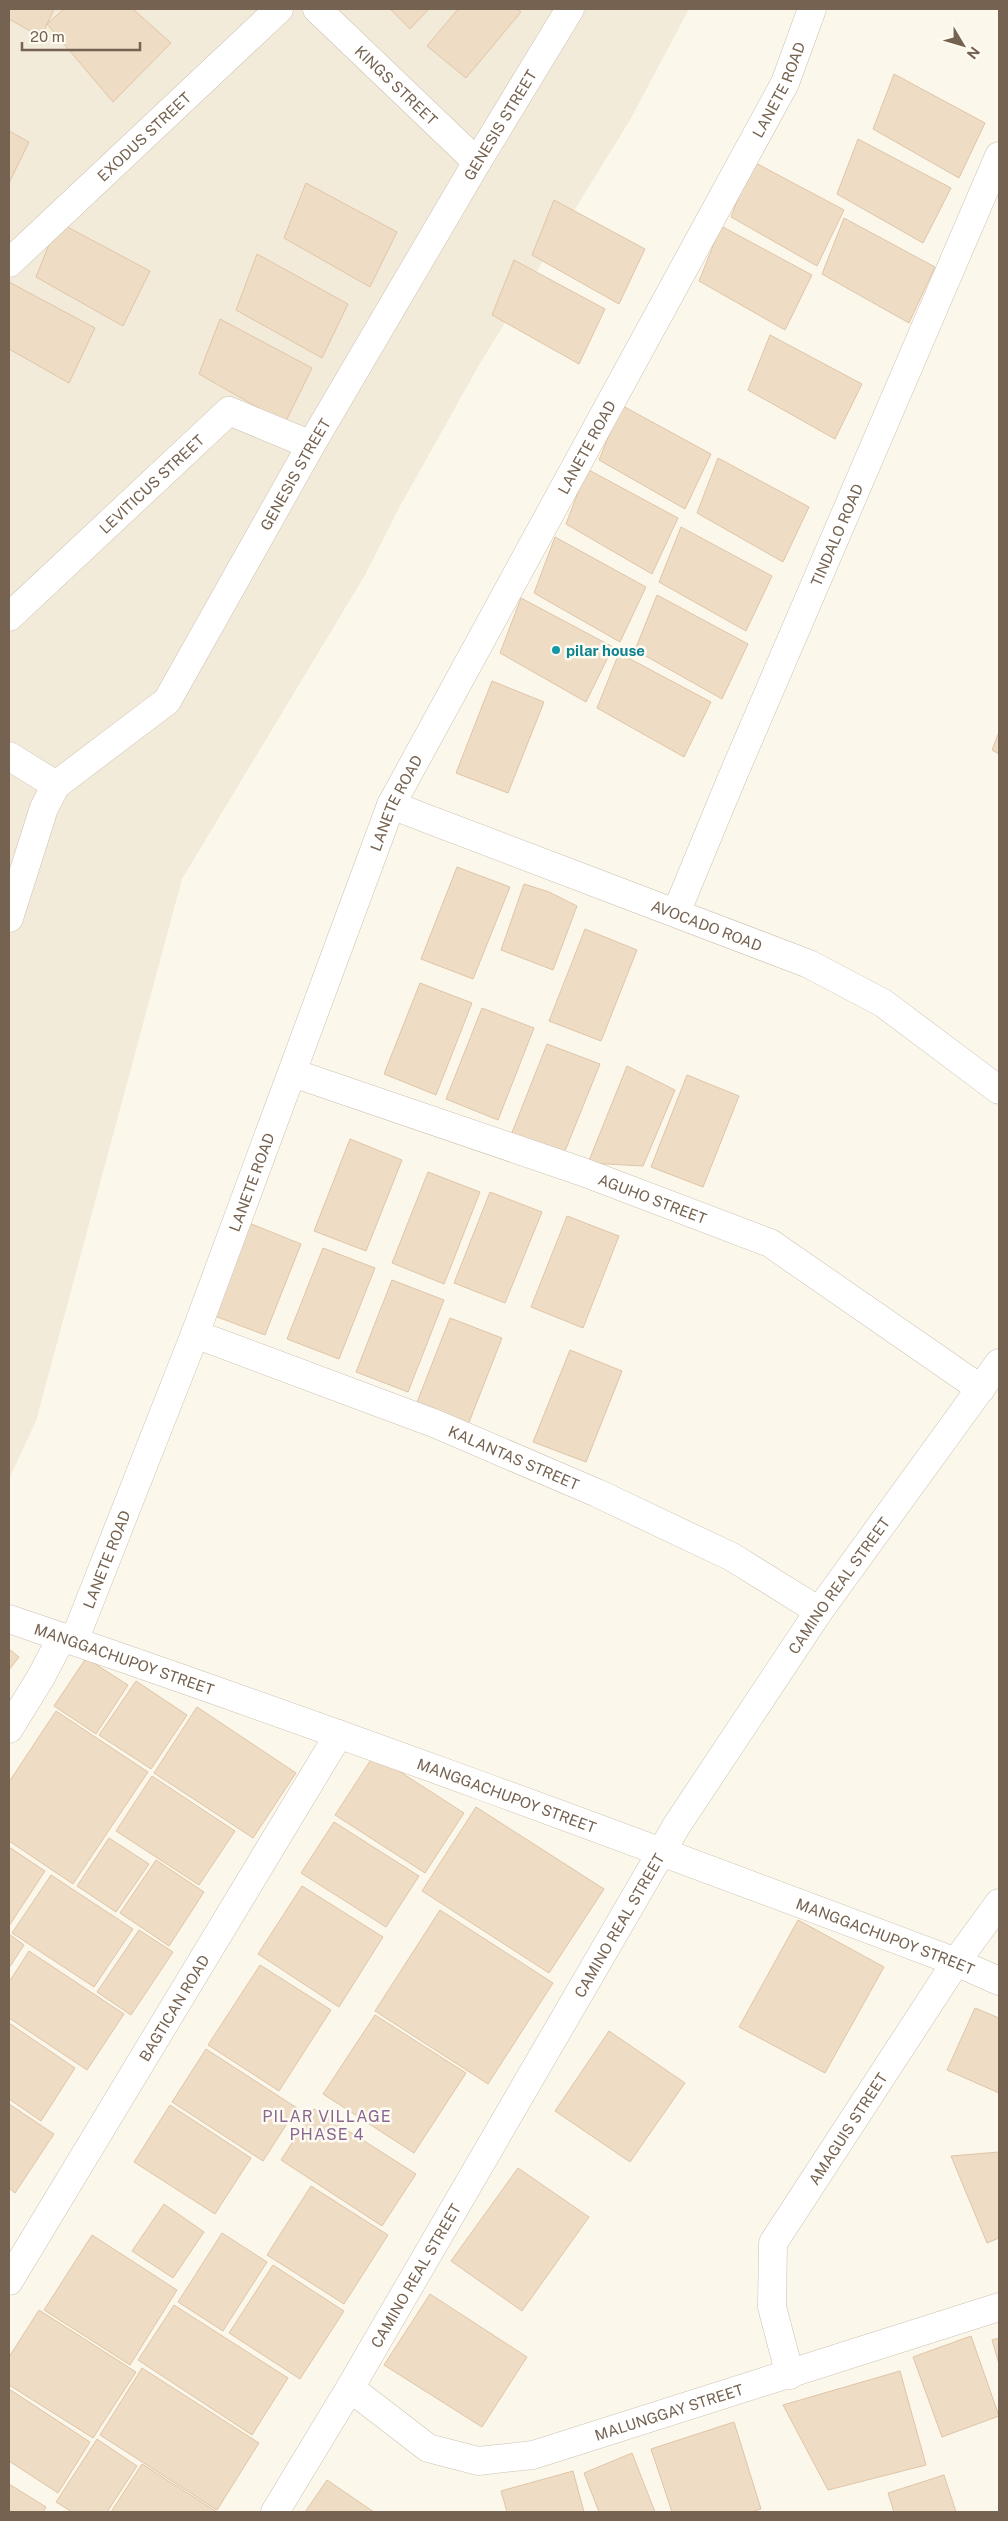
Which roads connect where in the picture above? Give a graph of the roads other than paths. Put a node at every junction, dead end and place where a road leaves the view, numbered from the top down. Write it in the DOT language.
graph roads {
  1 [pos="279,9"];
  2 [pos="317,9"];
  3 [pos="570,9"];
  4 [pos="812,9"];
  5 [pos="999,156"];
  6 [pos="477,162"];
  7 [pos="9,263"];
  8 [pos="311,445"];
  9 [pos="9,617"];
  10 [pos="9,756"];
  11 [pos="56,785"];
  12 [pos="391,805"];
  13 [pos="676,913"];
  14 [pos="9,918"];
  15 [pos="293,1072"];
  16 [pos="999,1090"];
  17 [pos="195,1334"];
  18 [pos="999,1363"];
  19 [pos="981,1389"];
  20 [pos="820,1611"];
  21 [pos="9,1619"];
  22 [pos="68,1639"];
  23 [pos="9,1729"];
  24 [pos="339,1734"];
  25 [pos="661,1852"];
  26 [pos="999,1903"];
  27 [pos="956,1962"];
  28 [pos="999,1981"];
  29 [pos="9,2281"];
  30 [pos="999,2307"];
  31 [pos="790,2375"];
  32 [pos="350,2388"];
  33 [pos="275,2512"];
  1 -- 7 [label="street, EXODUS STREET"];
  2 -- 6 [label="street, KINGS STREET"];
  3 -- 6 [label="street, GENESIS STREET"];
  4 -- 12 [label="street, LANETE ROAD"];
  5 -- 13 [label="street, TINDALO ROAD"];
  6 -- 8 [label="street, GENESIS STREET"];
  8 -- 9 [label="street, LEVITICUS STREET"];
  8 -- 11 [label="street, GENESIS STREET"];
  10 -- 11 [label="street"];
  11 -- 14 [label="street, GENESIS STREET"];
  12 -- 13 [label="street, AVOCADO ROAD"];
  12 -- 15 [label="street, LANETE ROAD"];
  13 -- 16 [label="street, AVOCADO ROAD"];
  15 -- 17 [label="street, LANETE ROAD"];
  15 -- 19 [label="street, AGUHO STREET"];
  17 -- 20 [label="street, KALANTAS STREET"];
  17 -- 22 [label="street, LANETE ROAD"];
  18 -- 19 [label="street, CAMINO REAL STREET"];
  19 -- 20 [label="street, CAMINO REAL STREET"];
  20 -- 25 [label="street, CAMINO REAL STREET"];
  21 -- 22 [label="street, MANGGACHUPOY STREET"];
  22 -- 23 [label="street, LANETE ROAD"];
  22 -- 24 [label="street, MANGGACHUPOY STREET"];
  24 -- 25 [label="street, MANGGACHUPOY STREET"];
  24 -- 29 [label="street, BAGTICAN ROAD"];
  25 -- 27 [label="street, MANGGACHUPOY STREET"];
  25 -- 32 [label="street, CAMINO REAL STREET"];
  26 -- 27 [label="street, AMAGUIS STREET"];
  27 -- 28 [label="street, MANGGACHUPOY STREET"];
  27 -- 31 [label="street, AMAGUIS STREET"];
  30 -- 31 [label="street, MALUNGGAY STREET"];
  31 -- 32 [label="street, MALUNGGAY STREET"];
  32 -- 33 [label="street, CAMINO REAL STREET"];
}
